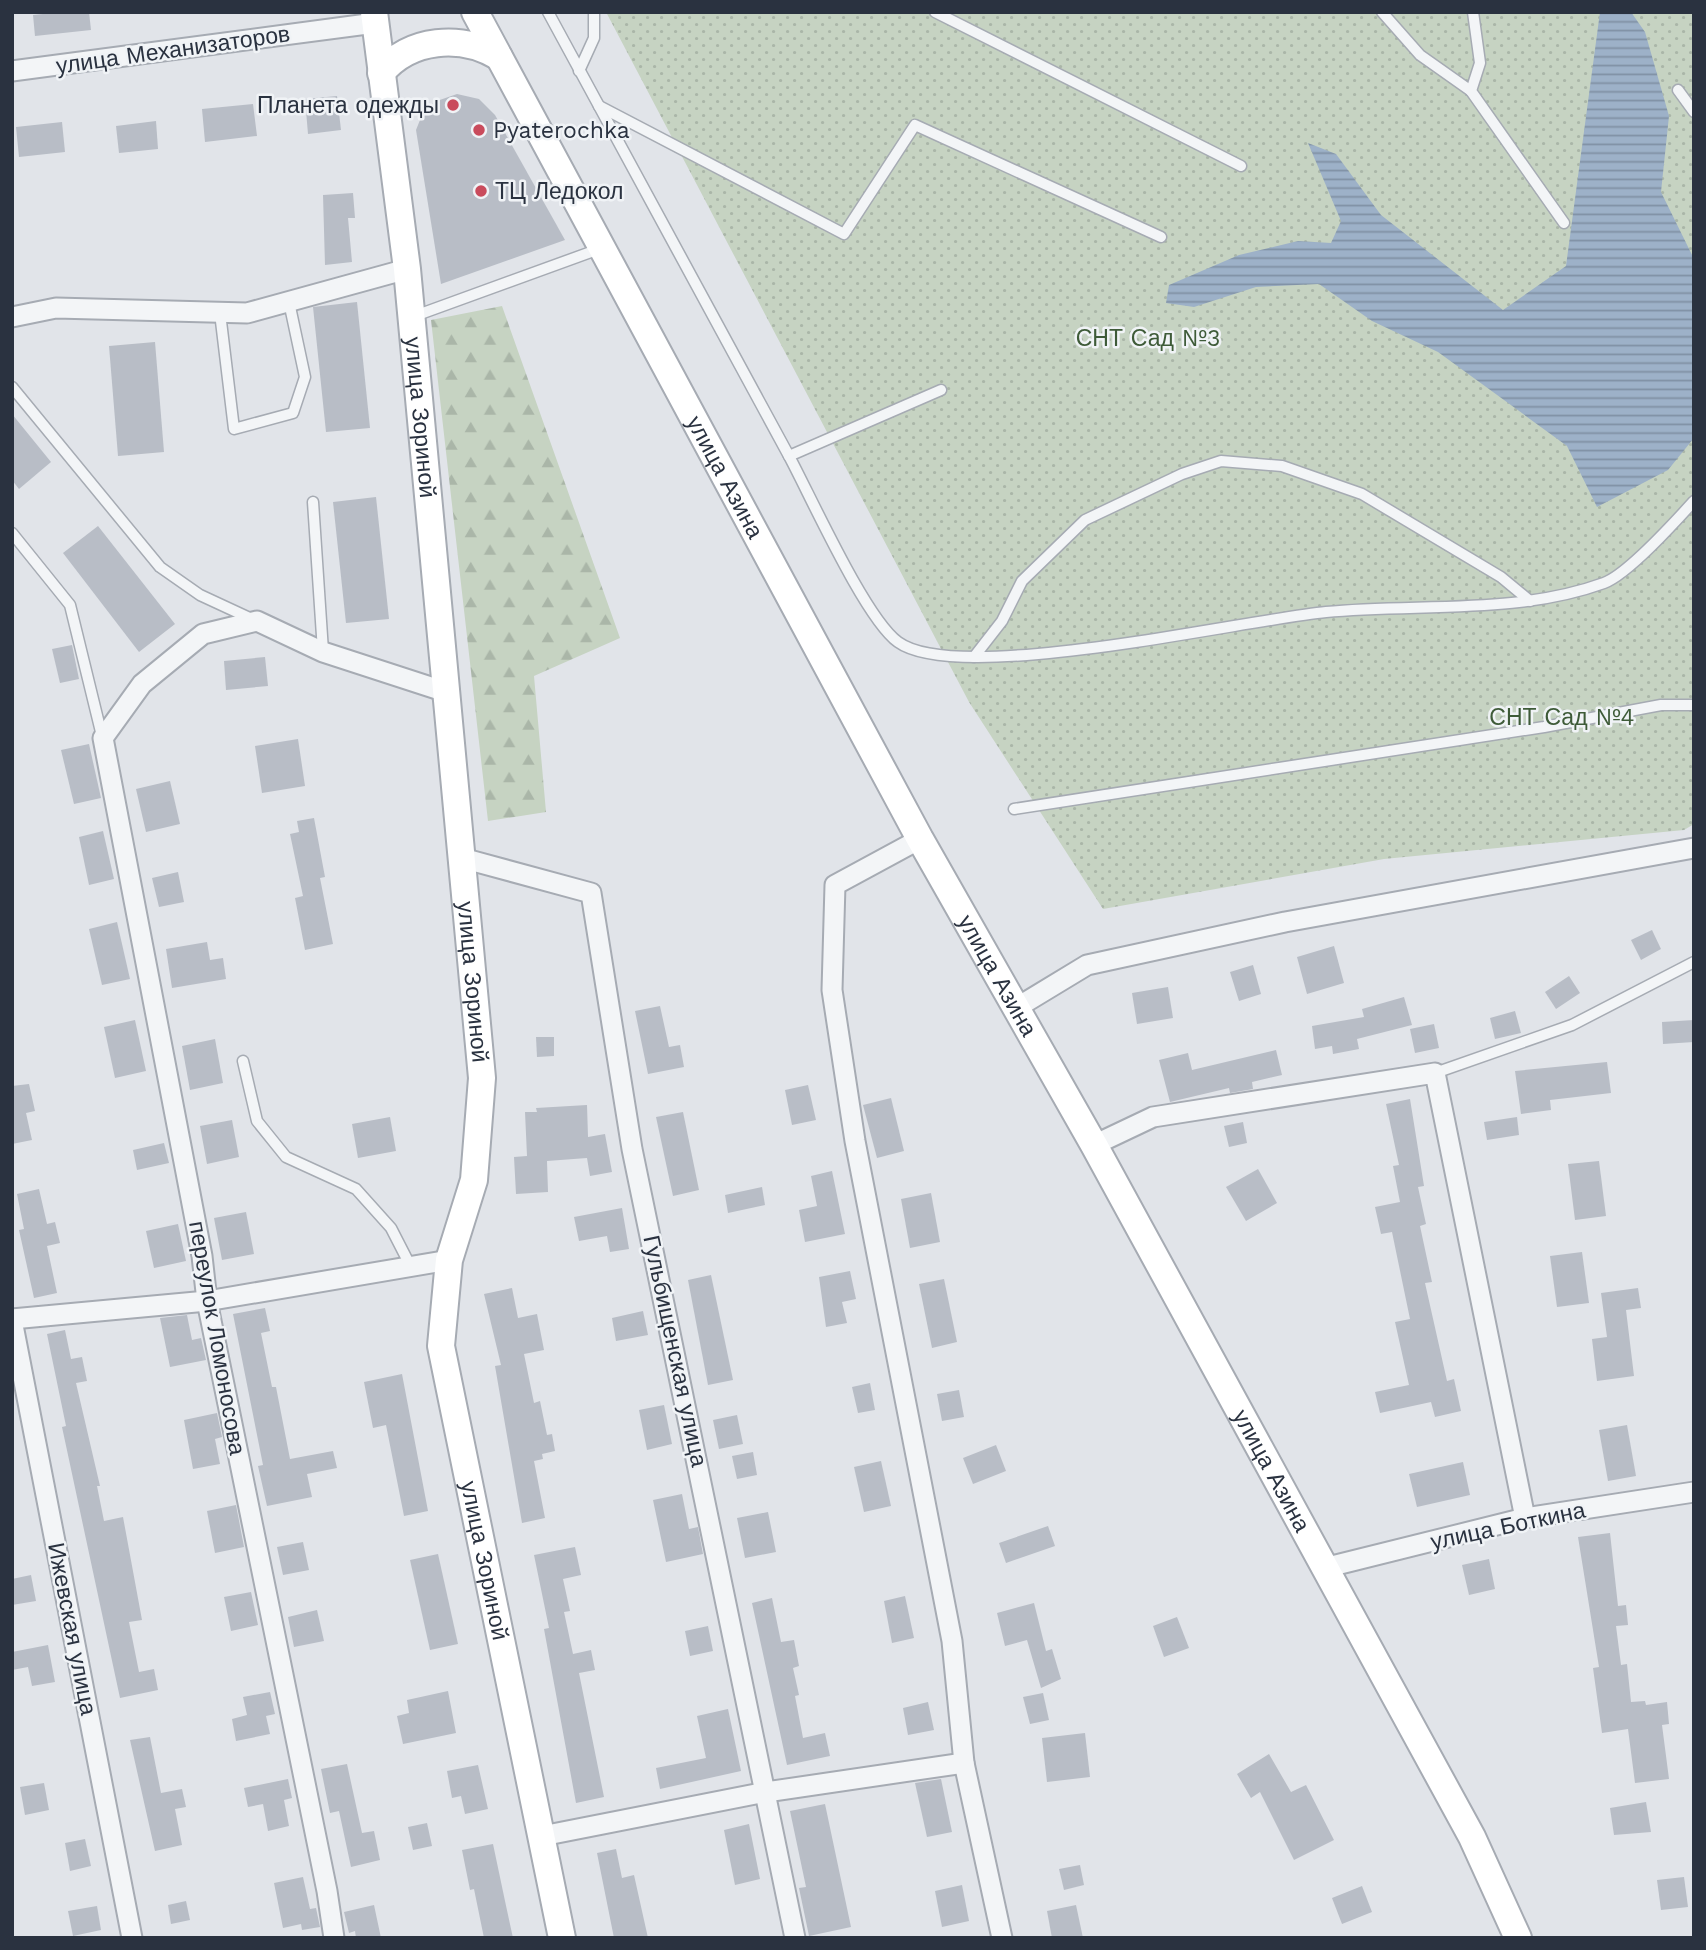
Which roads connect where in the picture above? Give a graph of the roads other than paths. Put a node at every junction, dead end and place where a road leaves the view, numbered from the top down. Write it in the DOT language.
graph roads {
  1 [pos="475,12"];
  2 [pos="548,12"];
  3 [pos="594,12"];
  4 [pos="934,12"];
  5 [pos="1382,12"];
  6 [pos="1473,12"];
  7 [pos="375,18"];
  8 [pos="499,57"];
  9 [pos="12,71"];
  10 [pos="579,71"];
  11 [pos="381,73"];
  12 [pos="1678,90"];
  13 [pos="1471,91"];
  14 [pos="599,106"];
  15 [pos="1694,112"];
  16 [pos="1241,166"];
  17 [pos="1564,223"];
  18 [pos="1161,237"];
  19 [pos="602,248"];
  20 [pos="407,270"];
  21 [pos="289,302"];
  22 [pos="220,313"];
  23 [pos="12,317"];
  24 [pos="412,317"];
  25 [pos="12,387"];
  26 [pos="941,390"];
  27 [pos="789,456"];
  28 [pos="1694,501"];
  29 [pos="313,502"];
  30 [pos="12,533"];
  31 [pos="1530,601"];
  32 [pos="257,621"];
  33 [pos="323,652"];
  34 [pos="974,657"];
  35 [pos="446,692"];
  36 [pos="1694,705"];
  37 [pos="103,738"];
  38 [pos="1014,809"];
  39 [pos="920,839"];
  40 [pos="1694,849"];
  41 [pos="462,858"];
  42 [pos="1694,962"];
  43 [pos="1016,1008"];
  44 [pos="243,1060"];
  45 [pos="1435,1073"];
  46 [pos="1094,1145"];
  47 [pos="449,1260"];
  48 [pos="411,1267"];
  49 [pos="207,1301"];
  50 [pos="12,1320"];
  51 [pos="1694,1492"];
  52 [pos="1525,1518"];
  53 [pos="1324,1568"];
  54 [pos="964,1763"];
  55 [pos="766,1792"];
  56 [pos="542,1836"];
  57 [pos="132,1938"];
  58 [pos="334,1938"];
  59 [pos="562,1938"];
  60 [pos="795,1938"];
  61 [pos="1002,1938"];
  62 [pos="1518,1938"];
  1 -- 8 [label="main road, улица Азина"];
  2 -- 10 [label="lane"];
  3 -- 10 [label="lane"];
  4 -- 16 [label="lane"];
  5 -- 13 [label="lane"];
  6 -- 13 [label="lane"];
  7 -- 9 [label="street, улица Механизаторов"];
  7 -- 11 [label="main road, улица Зориной"];
  8 -- 11 [label="main road"];
  8 -- 19 [label="main road, улица Азина"];
  10 -- 14 [label="lane"];
  11 -- 20 [label="main road, улица Зориной"];
  12 -- 15 [label="lane"];
  13 -- 17 [label="lane"];
  14 -- 18 [label="lane"];
  14 -- 27 [label="lane"];
  19 -- 24 [label="lane"];
  19 -- 39 [label="main road, улица Азина"];
  20 -- 21 [label="street"];
  20 -- 24 [label="main road, улица Зориной"];
  21 -- 22 [label="street"];
  21 -- 22 [label="lane"];
  22 -- 23 [label="street"];
  24 -- 35 [label="main road, улица Зориной"];
  25 -- 32 [label="lane"];
  26 -- 27 [label="lane"];
  27 -- 34 [label="lane"];
  28 -- 31 [label="lane"];
  29 -- 33 [label="lane"];
  30 -- 37 [label="lane"];
  31 -- 34 [label="lane"];
  31 -- 34 [label="lane"];
  32 -- 33 [label="street"];
  32 -- 37 [label="street"];
  33 -- 35 [label="street"];
  35 -- 41 [label="main road, улица Зориной"];
  36 -- 38 [label="lane"];
  37 -- 49 [label="street, переулок Ломоносова"];
  39 -- 43 [label="main road, улица Азина"];
  39 -- 54 [label="street"];
  40 -- 43 [label="street"];
  41 -- 47 [label="main road, улица Зориной"];
  41 -- 55 [label="street, Гульбищенская улица"];
  42 -- 45 [label="lane"];
  43 -- 46 [label="main road, улица Азина"];
  44 -- 48 [label="lane"];
  45 -- 46 [label="street"];
  45 -- 52 [label="street"];
  46 -- 53 [label="main road, улица Азина"];
  47 -- 48 [label="street"];
  47 -- 56 [label="main road, улица Зориной"];
  48 -- 49 [label="street"];
  49 -- 50 [label="street"];
  49 -- 58 [label="street, переулок Ломоносова"];
  50 -- 57 [label="street, Ижевская улица"];
  51 -- 52 [label="street, улица Боткина"];
  52 -- 53 [label="street, улица Боткина"];
  53 -- 62 [label="main road, улица Азина"];
  54 -- 55 [label="street"];
  54 -- 61 [label="street"];
  55 -- 56 [label="street"];
  55 -- 60 [label="street, Гульбищенская улица"];
  56 -- 59 [label="main road, улица Зориной"];
}
